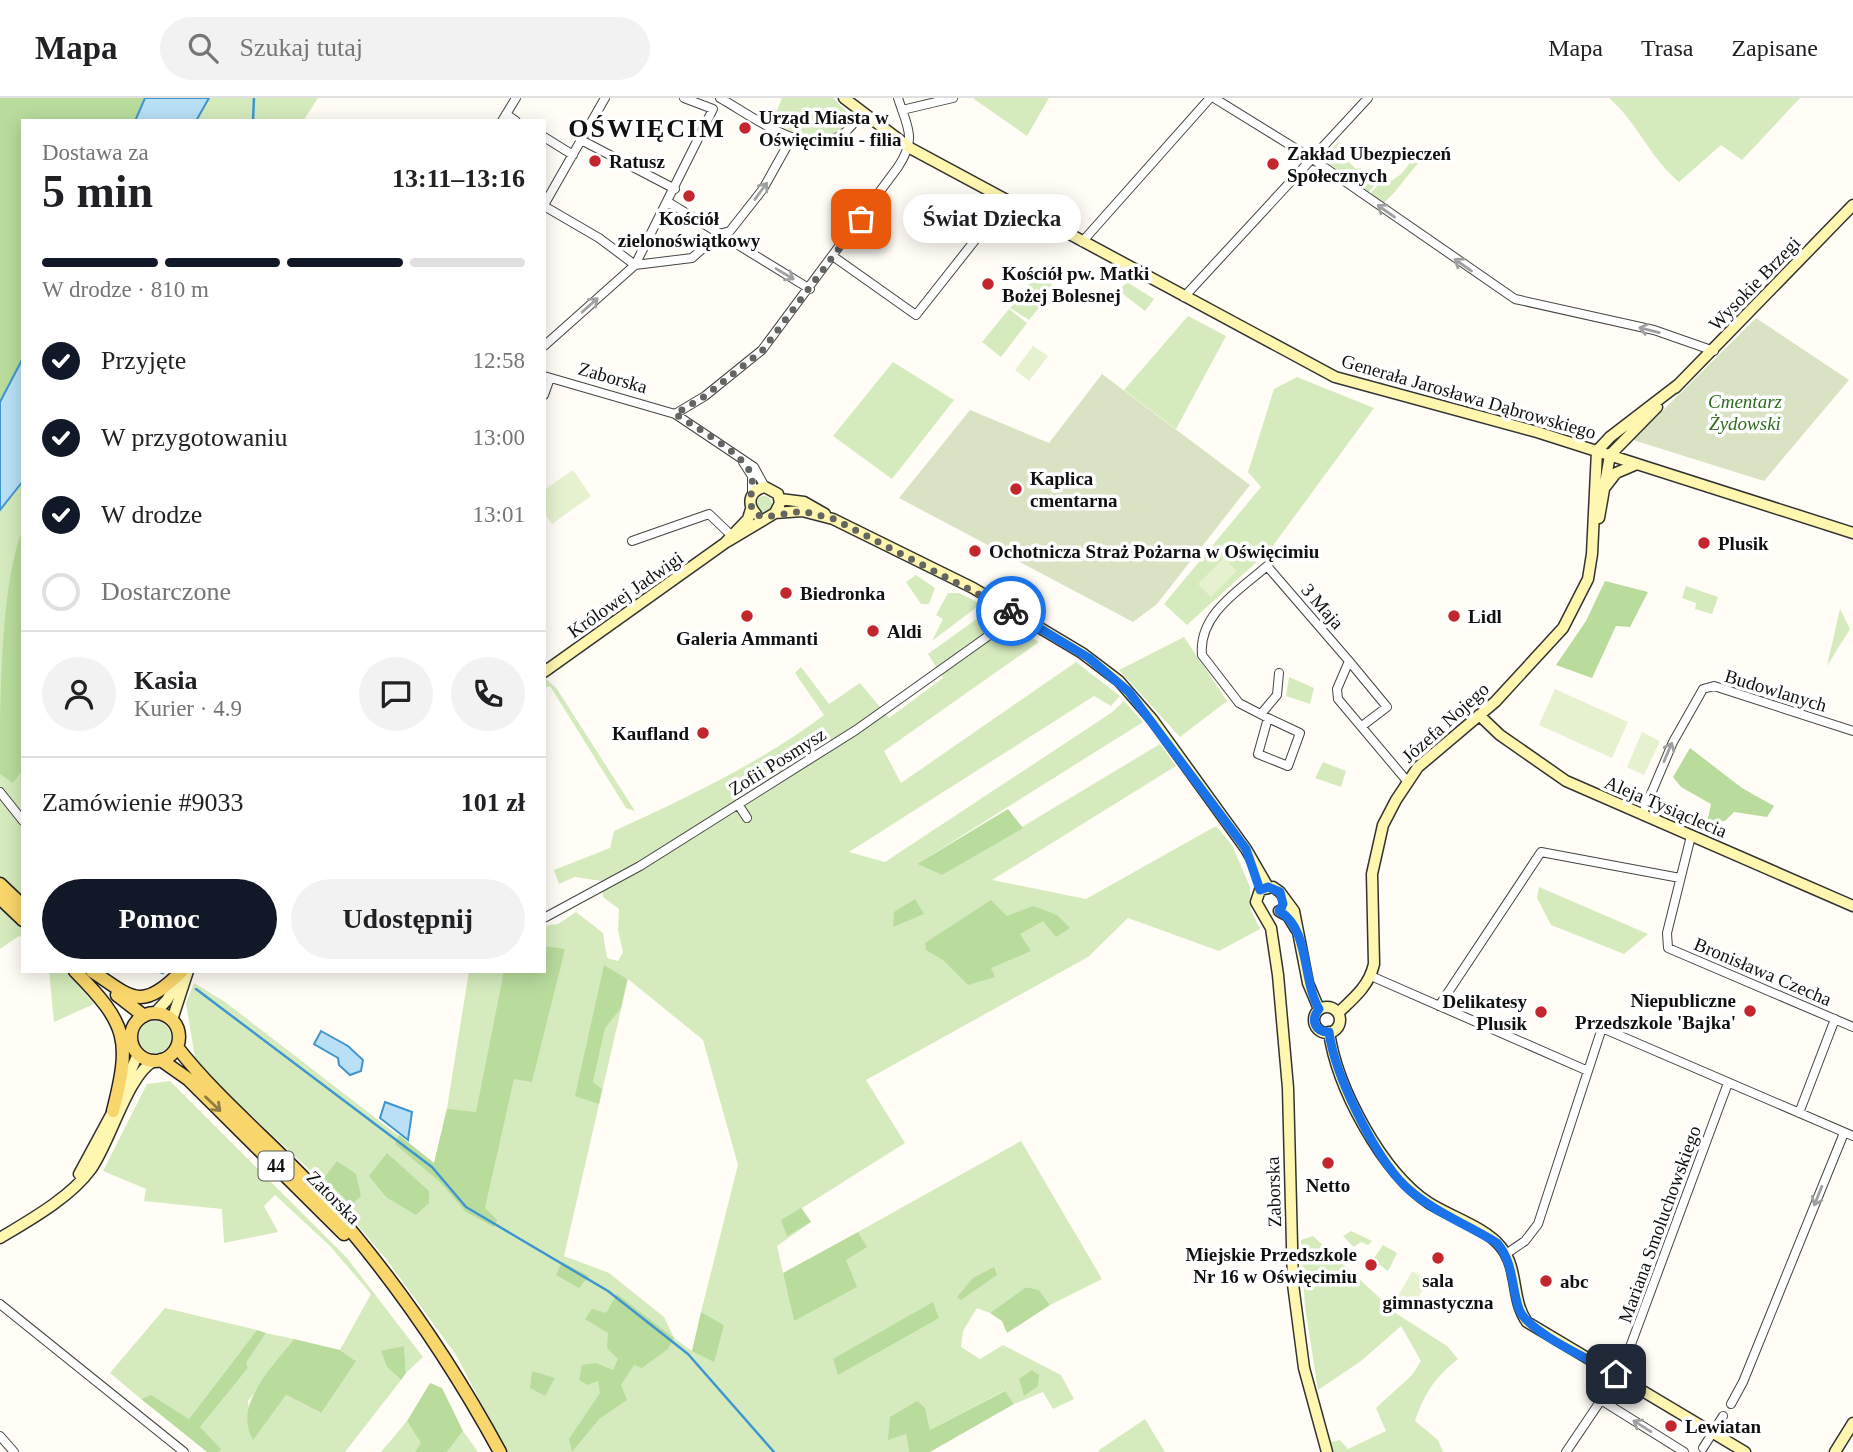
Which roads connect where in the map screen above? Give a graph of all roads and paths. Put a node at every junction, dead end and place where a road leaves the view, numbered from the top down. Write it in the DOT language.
graph roads {
  1 [pos="516,98"];
  2 [pos="605,98"];
  3 [pos="684,98"];
  4 [pos="719,98"];
  5 [pos="844,98"];
  6 [pos="898,98"];
  7 [pos="953,98"];
  8 [pos="1212,98"];
  9 [pos="1368,98"];
  10 [pos="713,109"];
  11 [pos="902,110"];
  12 [pos="862,113"];
  13 [pos="504,118"];
  14 [pos="792,137"];
  15 [pos="546,138"];
  16 [pos="583,141"];
  17 [pos="910,148"];
  18 [pos="573,155"];
  19 [pos="1311,158"];
  20 [pos="675,189"];
  21 [pos="1006,201"];
  22 [pos="546,202"];
  23 [pos="668,202"];
  24 [pos="1853,205"];
  25 [pos="546,207"];
  26 [pos="719,234"];
  27 [pos="1082,242"];
  28 [pos="834,257"];
  29 [pos="635,265"];
  30 [pos="810,289"];
  31 [pos="1184,297"];
  32 [pos="546,344"];
  33 [pos="1714,351"];
  34 [pos="547,377"];
  35 [pos="1679,384"];
  36 [pos="675,414"];
  37 [pos="1597,451"];
  38 [pos="1610,455"];
  39 [pos="741,459"];
  40 [pos="1637,464"];
  41 [pos="765,487"];
  42 [pos="1604,488"];
  43 [pos="752,494"];
  44 [pos="780,499"];
  45 [pos="751,509"];
  46 [pos="770,515"];
  47 [pos="834,519"];
  48 [pos="1853,533"];
  49 [pos="728,540"];
  50 [pos="632,541"];
  51 [pos="1593,548"];
  52 [pos="1012,611"];
  53 [pos="1349,661"];
  54 [pos="546,671"];
  55 [pos="1279,673"];
  56 [pos="1479,715"];
  57 [pos="1265,716"];
  58 [pos="1363,726"];
  59 [pos="1853,730"];
  60 [pos="1407,781"];
  61 [pos="0,792"];
  62 [pos="738,804"];
  63 [pos="1642,815"];
  64 [pos="21,818"];
  65 [pos="747,818"];
  66 [pos="1691,836"];
  67 [pos="1680,877"];
  68 [pos="0,884"];
  69 [pos="1264,889"];
  70 [pos="0,898"];
  71 [pos="21,904"];
  72 [pos="1853,906"];
  73 [pos="1276,909"];
  74 [pos="546,917"];
  75 [pos="21,918"];
  76 [pos="85,973"];
  77 [pos="85,973"];
  78 [pos="86,973"];
  79 [pos="86,973"];
  80 [pos="182,973"];
  81 [pos="183,973"];
  82 [pos="184,973"];
  83 [pos="1371,976"];
  84 [pos="1440,1006"];
  85 [pos="1319,1009"];
  86 [pos="1338,1013"];
  87 [pos="149,1015"];
  88 [pos="1835,1019"];
  89 [pos="172,1020"];
  90 [pos="1853,1027"];
  91 [pos="132,1030"];
  92 [pos="1329,1032"];
  93 [pos="177,1047"];
  94 [pos="138,1054"];
  95 [pos="158,1061"];
  96 [pos="1588,1071"];
  97 [pos="1728,1083"];
  98 [pos="113,1111"];
  99 [pos="1799,1113"];
  100 [pos="1844,1133"];
  101 [pos="1853,1136"];
  102 [pos="68,1190"];
  103 [pos="0,1238"];
  104 [pos="1506,1254"];
  105 [pos="386,1277"];
  106 [pos="0,1304"];
  107 [pos="1617,1375"];
  108 [pos="1601,1400"];
  109 [pos="1731,1404"];
  110 [pos="1723,1416"];
  111 [pos="1853,1423"];
  112 [pos="1714,1432"];
  113 [pos="0,1436"];
  114 [pos="1703,1448"];
  115 [pos="14,1452"];
  116 [pos="184,1452"];
  117 [pos="500,1452"];
  118 [pos="1327,1452"];
  119 [pos="1566,1452"];
  120 [pos="1684,1452"];
  121 [pos="1745,1452"];
  122 [pos="1835,1452"];
  1 -- 13 [label="street"];
  2 -- 16 [label="street"];
  3 -- 10 [label="street"];
  4 -- 10 [label="street"];
  4 -- 14 [label="street"];
  5 -- 12 [label="street, Generała Jarosława Dąbrowskiego"];
  6 -- 11 [label="street"];
  7 -- 11 [label="street"];
  8 -- 19 [label="street"];
  8 -- 27 [label="street"];
  9 -- 19 [label="street"];
  10 -- 20 [label="street"];
  11 -- 17 [label="street"];
  12 -- 14 [label="street"];
  12 -- 17 [label="street, Generała Jarosława Dąbrowskiego"];
  26 -- 14 [label="street, one-way"];
  15 -- 18 [label="street"];
  16 -- 18 [label="street"];
  16 -- 20 [label="street"];
  17 -- 21 [label="street, Generała Jarosława Dąbrowskiego"];
  17 -- 28 [label="street"];
  18 -- 22 [label="street"];
  19 -- 31 [label="street"];
  33 -- 19 [label="street, one-way"];
  20 -- 23 [label="street"];
  21 -- 27 [label="street, Generała Jarosława Dąbrowskiego"];
  21 -- 28 [label="street"];
  23 -- 26 [label="street"];
  23 -- 29 [label="street"];
  24 -- 33 [label="street, Wysokie Brzegi"];
  25 -- 29 [label="street"];
  26 -- 29 [label="street"];
  26 -- 30 [label="street, one-way"];
  27 -- 31 [label="street, Generała Jarosława Dąbrowskiego"];
  28 -- 30 [label="street"];
  32 -- 29 [label="street, one-way"];
  30 -- 36 [label="street"];
  31 -- 37 [label="street, Generała Jarosława Dąbrowskiego"];
  33 -- 35 [label="street, Wysokie Brzegi"];
  34 -- 36 [label="street, Zaborska"];
  35 -- 37 [label="street, Wysokie Brzegi"];
  35 -- 38 [label="street, Wysokie Brzegi"];
  36 -- 39 [label="street, Zaborska"];
  37 -- 38 [label="street, Generała Jarosława Dąbrowskiego"];
  37 -- 51 [label="street, Józefa Nojego"];
  38 -- 40 [label="street, Generała Jarosława Dąbrowskiego"];
  38 -- 42 [label="street, Józefa Nojego"];
  39 -- 41 [label="street, Zaborska"];
  39 -- 43 [label="street"];
  40 -- 42 [label="street"];
  40 -- 48 [label="street, Generała Jarosława Dąbrowskiego"];
  41 -- 43 [label="street"];
  41 -- 44 [label="street"];
  42 -- 51 [label="street, Józefa Nojego"];
  43 -- 45 [label="street"];
  44 -- 46 [label="street"];
  44 -- 47 [label="street"];
  45 -- 46 [label="street"];
  45 -- 49 [label="street, Królowej Jadwigi"];
  46 -- 47 [label="street"];
  46 -- 49 [label="street, Królowej Jadwigi"];
  47 -- 52 [label="street"];
  49 -- 50 [label="street"];
  49 -- 54 [label="street, Królowej Jadwigi"];
  51 -- 56 [label="street, Józefa Nojego"];
  52 -- 62 [label="street, Zofii Posmysz"];
  52 -- 69 [label="street"];
  53 -- 57 [label="street, 3 Maja"];
  53 -- 58 [label="street"];
  53 -- 58 [label="street, 3 Maja"];
  55 -- 57 [label="street, 3 Maja"];
  56 -- 60 [label="street, Józefa Nojego"];
  56 -- 63 [label="street, Aleja Tysiąclecia"];
  57 -- 57 [label="street, 3 Maja"];
  58 -- 60 [label="street"];
  63 -- 59 [label="street, Budowlanych, one-way"];
  60 -- 83 [label="street, Józefa Nojego"];
  61 -- 64 [label="street"];
  62 -- 65 [label="street"];
  62 -- 74 [label="street, Zofii Posmysz"];
  63 -- 66 [label="street, Aleja Tysiąclecia"];
  66 -- 67 [label="street, Bronisława Czecha"];
  66 -- 72 [label="street, Aleja Tysiąclecia"];
  67 -- 84 [label="street"];
  67 -- 88 [label="street, Bronisława Czecha"];
  68 -- 71 [label="main road"];
  69 -- 73 [label="street"];
  69 -- 73 [label="street, Zaborska"];
  70 -- 75 [label="main road"];
  73 -- 85 [label="street"];
  73 -- 118 [label="street, Zaborska"];
  76 -- 91 [label="main road"];
  77 -- 98 [label="main road"];
  78 -- 80 [label="main road"];
  79 -- 87 [label="main road"];
  81 -- 87 [label="street"];
  82 -- 89 [label="street"];
  83 -- 84 [label="street"];
  83 -- 86 [label="street"];
  84 -- 96 [label="street"];
  85 -- 86 [label="street"];
  85 -- 92 [label="street"];
  86 -- 92 [label="street"];
  87 -- 89 [label="main road"];
  87 -- 91 [label="main road"];
  88 -- 90 [label="street, Bronisława Czecha"];
  88 -- 99 [label="street, Bronisława Czecha"];
  89 -- 93 [label="main road"];
  91 -- 94 [label="main road"];
  92 -- 104 [label="street"];
  93 -- 95 [label="main road"];
  93 -- 105 [label="main road, Zatorska / 44"];
  94 -- 95 [label="main road, 44"];
  94 -- 98 [label="street"];
  95 -- 102 [label="street"];
  95 -- 105 [label="main road, Zatorska / 44, one-way"];
  96 -- 97 [label="street"];
  96 -- 104 [label="street"];
  97 -- 99 [label="street"];
  97 -- 107 [label="street, Mariana Smoluchowskiego"];
  98 -- 102 [label="street"];
  99 -- 100 [label="street"];
  100 -- 101 [label="street"];
  100 -- 109 [label="street, one-way"];
  102 -- 103 [label="street"];
  104 -- 107 [label="street"];
  105 -- 117 [label="main road, Zatorska / 44"];
  106 -- 116 [label="street"];
  107 -- 108 [label="street, Mariana Smoluchowskiego"];
  107 -- 112 [label="street"];
  108 -- 119 [label="street, Mariana Smoluchowskiego"];
  120 -- 108 [label="street, one-way"];
  110 -- 112 [label="street"];
  111 -- 122 [label="street"];
  112 -- 114 [label="street"];
  112 -- 121 [label="street"];
  113 -- 115 [label="street"];
}
